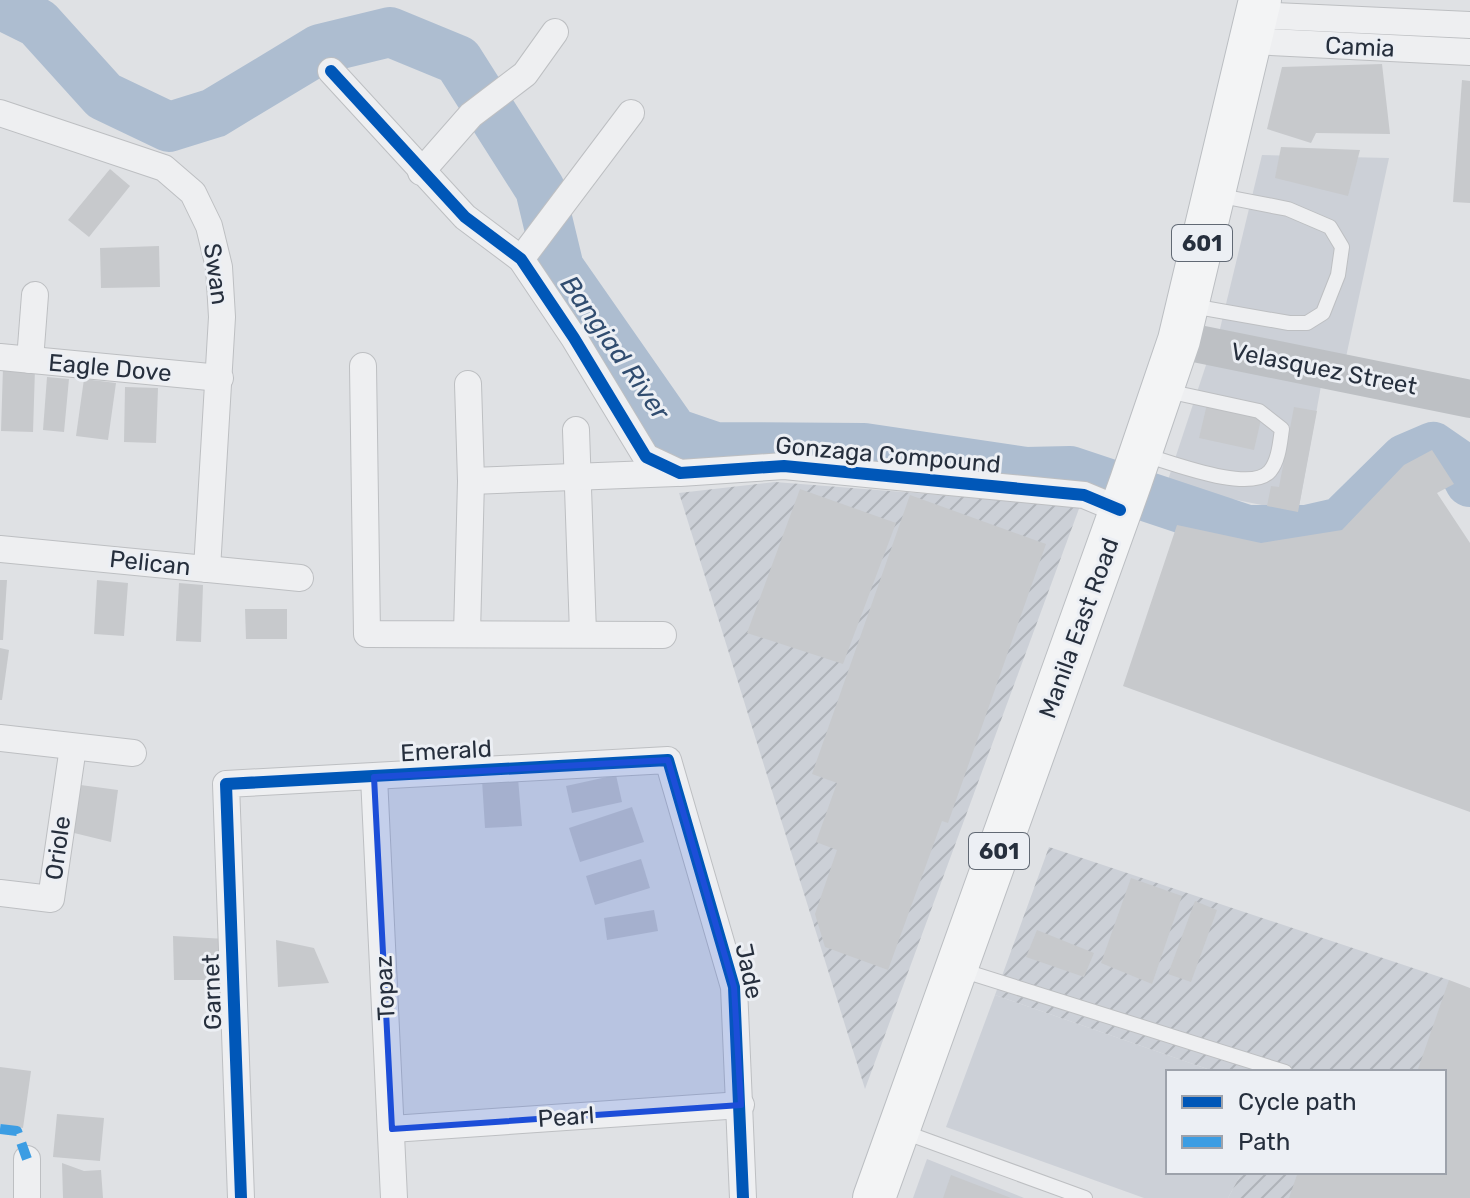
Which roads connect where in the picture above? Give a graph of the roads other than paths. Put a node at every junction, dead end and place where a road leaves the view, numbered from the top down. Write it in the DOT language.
graph roads {
  1 [pos="1256,19"];
  2 [pos="1470,25"];
  3 [pos="555,32"];
  4 [pos="1470,52"];
  5 [pos="331,71"];
  6 [pos="0,113"];
  7 [pos="631,113"];
  8 [pos="421,172"];
  9 [pos="1214,195"];
  10 [pos="521,259"];
  11 [pos="35,295"];
  12 [pos="1183,323"];
  13 [pos="0,357"];
  14 [pos="30,360"];
  15 [pos="363,366"];
  16 [pos="220,378"];
  17 [pos="468,384"];
  18 [pos="1162,390"];
  19 [pos="1470,399"];
  20 [pos="576,430"];
  21 [pos="680,473"];
  22 [pos="578,477"];
  23 [pos="471,481"];
  24 [pos="1129,487"];
  25 [pos="0,549"];
  26 [pos="207,569"];
  27 [pos="300,578"];
  28 [pos="467,633"];
  29 [pos="583,633"];
  30 [pos="663,635"];
  31 [pos="0,738"];
  32 [pos="73,747"];
  33 [pos="133,753"];
  34 [pos="668,760"];
  35 [pos="374,777"];
  36 [pos="226,784"];
  37 [pos="0,893"];
  38 [pos="957,969"];
  39 [pos="1279,1070"];
  40 [pos="741,1105"];
  41 [pos="392,1129"];
  42 [pos="899,1130"];
  43 [pos="27,1159"];
  44 [pos="27,1198"];
  45 [pos="241,1198"];
  46 [pos="394,1198"];
  47 [pos="743,1198"];
  48 [pos="874,1198"];
  49 [pos="1085,1198"];
  1 -- 2 [label="street, Camia"];
  1 -- 4 [label="street, Camia"];
  1 -- 9 [label="main road, Manila East Road / 601"];
  3 -- 8 [label="street"];
  5 -- 8 [label="street"];
  6 -- 16 [label="street, Swan"];
  7 -- 10 [label="street"];
  8 -- 10 [label="street"];
  9 -- 12 [label="main road, Manila East Road / 601"];
  9 -- 12 [label="lane"];
  10 -- 21 [label="street"];
  11 -- 14 [label="street"];
  12 -- 18 [label="main road, Manila East Road / 601"];
  12 -- 19 [label="main road, Velasquez Street"];
  13 -- 14 [label="street, Eagle Dove"];
  14 -- 16 [label="street, Eagle Dove"];
  15 -- 28 [label="street"];
  16 -- 26 [label="street, Swan"];
  17 -- 23 [label="street"];
  18 -- 24 [label="main road, Manila East Road / 601"];
  18 -- 24 [label="lane"];
  20 -- 22 [label="street"];
  21 -- 22 [label="street, Gonzaga Compound"];
  21 -- 24 [label="street, Gonzaga Compound"];
  22 -- 23 [label="street, Gonzaga Compound"];
  22 -- 29 [label="street"];
  23 -- 28 [label="street"];
  24 -- 38 [label="main road, Manila East Road / 601"];
  25 -- 26 [label="street, Pelican"];
  26 -- 27 [label="street, Pelican"];
  28 -- 29 [label="street"];
  29 -- 30 [label="street"];
  31 -- 32 [label="street"];
  32 -- 33 [label="street"];
  32 -- 37 [label="street, Oriole"];
  34 -- 35 [label="street, Emerald"];
  34 -- 40 [label="street, Jade"];
  35 -- 36 [label="street, Emerald"];
  35 -- 41 [label="street, Topaz"];
  36 -- 45 [label="street, Garnet"];
  38 -- 39 [label="lane"];
  38 -- 42 [label="main road, Manila East Road / 601"];
  40 -- 41 [label="street, Pearl"];
  40 -- 47 [label="street, Jade"];
  41 -- 46 [label="street, Topaz"];
  42 -- 48 [label="main road, Manila East Road / 601"];
  42 -- 49 [label="lane"];
  43 -- 44 [label="street"];
}
